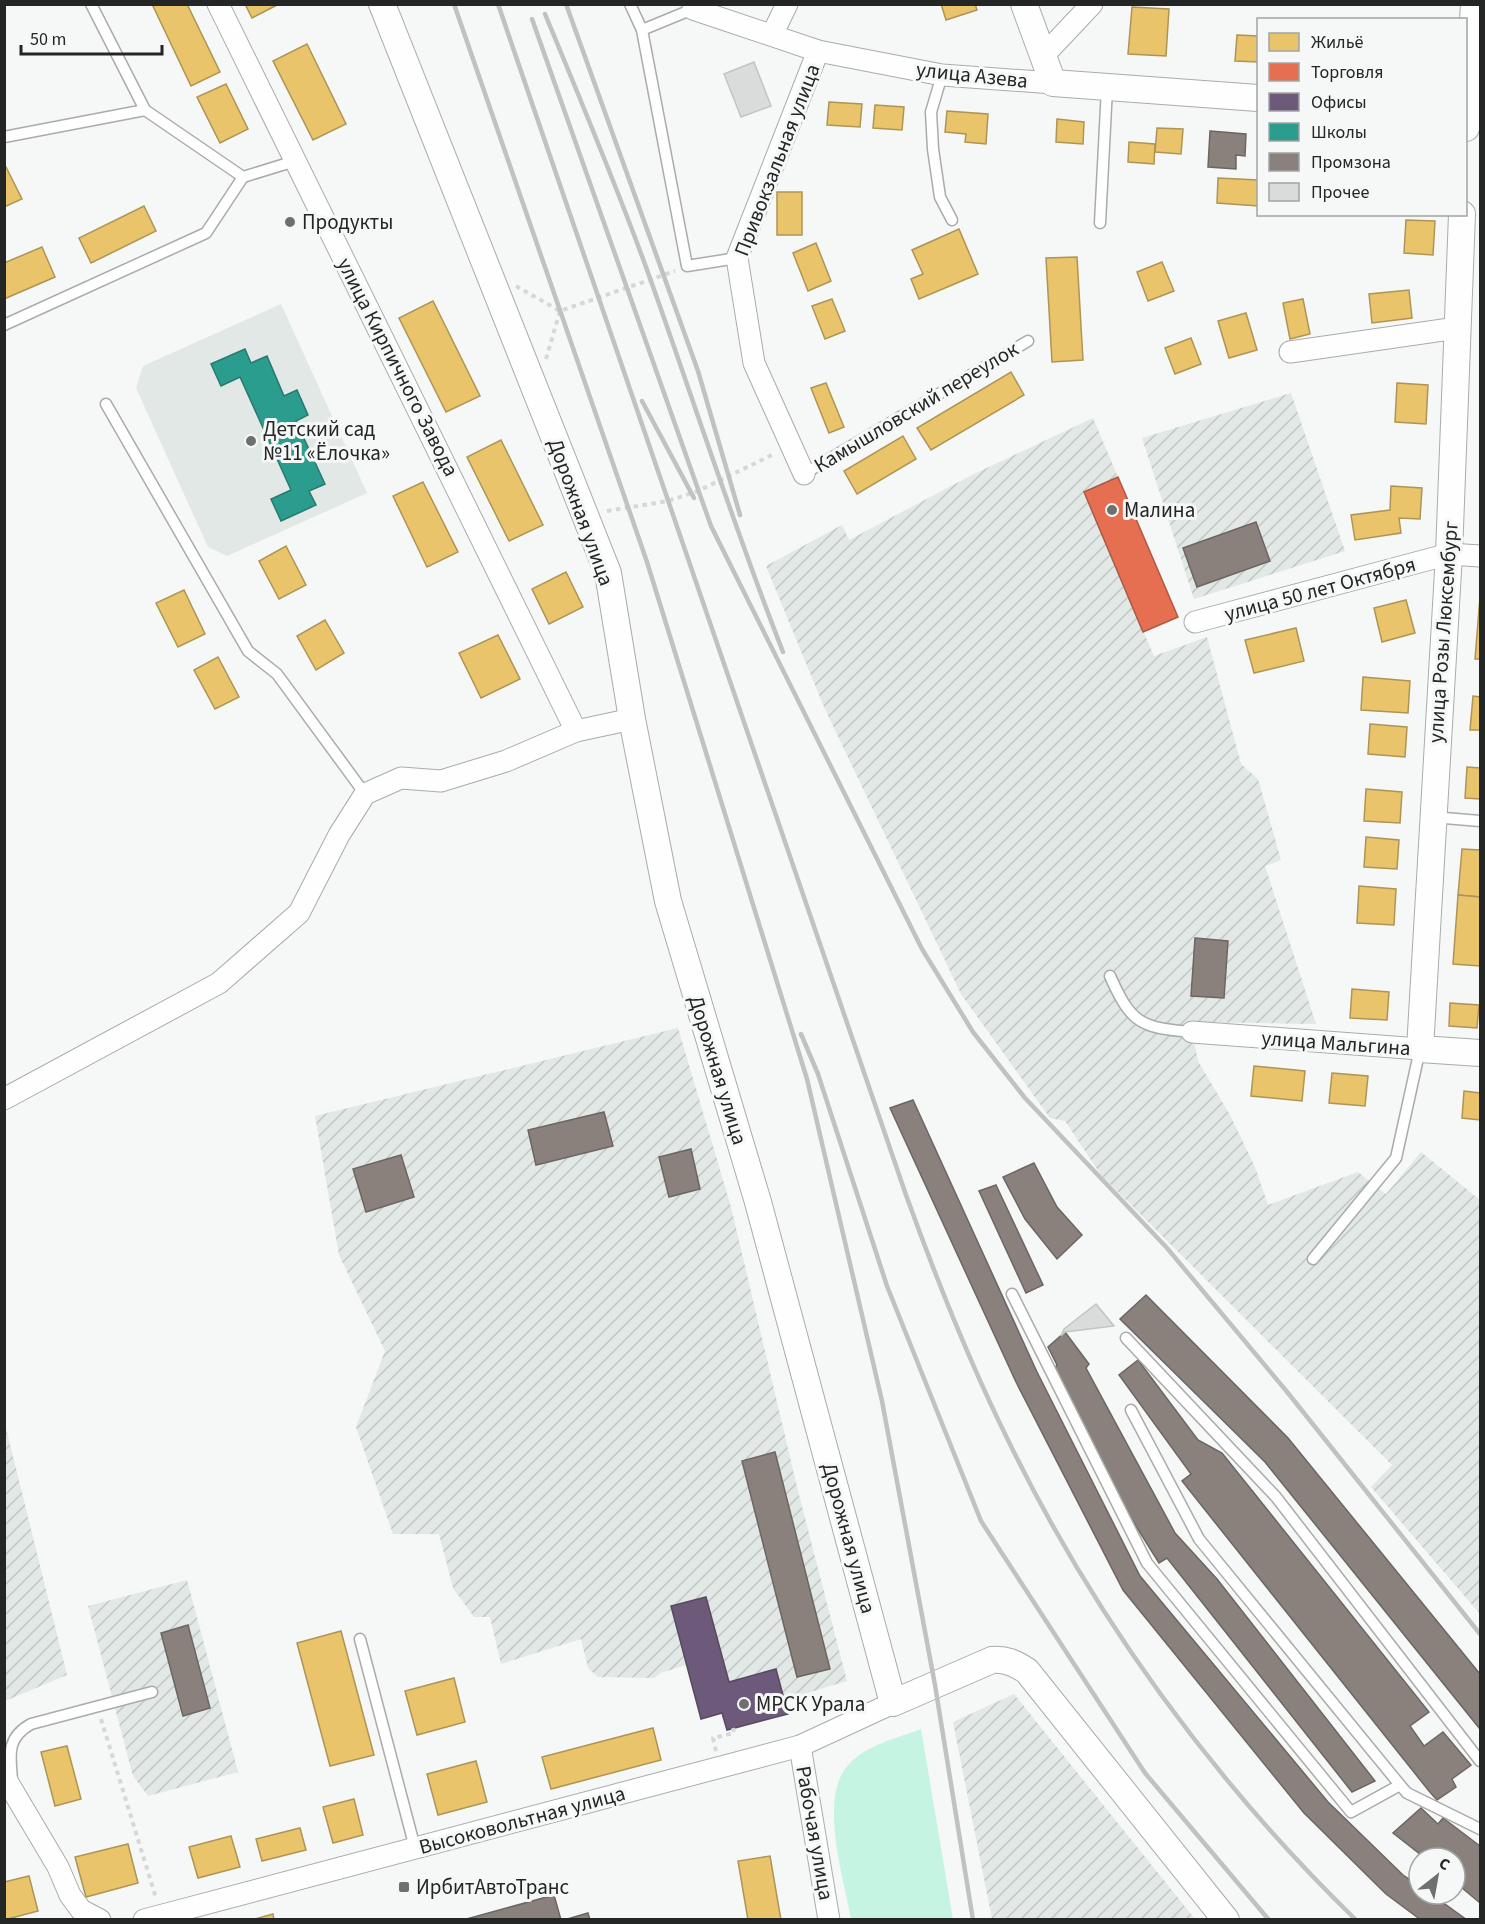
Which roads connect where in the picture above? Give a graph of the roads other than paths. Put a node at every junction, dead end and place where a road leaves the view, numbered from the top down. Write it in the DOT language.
graph roads {
  1 [pos="91,4"];
  2 [pos="218,4"];
  3 [pos="382,4"];
  4 [pos="630,4"];
  5 [pos="787,4"];
  6 [pos="1024,4"];
  7 [pos="1092,4"];
  8 [pos="1474,4"];
  9 [pos="693,9"];
  10 [pos="642,30"];
  11 [pos="772,35"];
  12 [pos="818,51"];
  13 [pos="1043,56"];
  14 [pos="942,75"];
  15 [pos="1053,83"];
  16 [pos="1107,88"];
  17 [pos="1257,98"];
  18 [pos="1467,98"];
  19 [pos="145,110"];
  20 [pos="4,137"];
  21 [pos="295,160"];
  22 [pos="243,177"];
  23 [pos="1462,216"];
  24 [pos="952,220"];
  25 [pos="1100,223"];
  26 [pos="737,258"];
  27 [pos="4,325"];
  28 [pos="1456,328"];
  29 [pos="1028,341"];
  30 [pos="1290,352"];
  31 [pos="106,404"];
  32 [pos="804,474"];
  33 [pos="1449,554"];
  34 [pos="1480,556"];
  35 [pos="1195,622"];
  36 [pos="632,719"];
  37 [pos="576,731"];
  38 [pos="365,794"];
  39 [pos="1431,817"];
  40 [pos="1480,821"];
  41 [pos="1110,976"];
  42 [pos="1192,1032"];
  43 [pos="1420,1049"];
  44 [pos="1480,1053"];
  45 [pos="4,1099"];
  46 [pos="1313,1259"];
  47 [pos="1012,1294"];
  48 [pos="1126,1338"];
  49 [pos="1131,1410"];
  50 [pos="360,1639"];
  51 [pos="152,1692"];
  52 [pos="893,1703"];
  53 [pos="800,1746"];
  54 [pos="1480,1761"];
  55 [pos="8,1782"];
  56 [pos="1400,1785"];
  57 [pos="1480,1829"];
  58 [pos="415,1848"];
  59 [pos="100,1920"];
  60 [pos="144,1920"];
  61 [pos="829,1920"];
  62 [pos="1226,1920"];
  1 -- 19 [label="lane"];
  2 -- 21 [label="street, улица Кирпичного Завода"];
  3 -- 36 [label="street, Дорожная улица"];
  4 -- 10 [label="lane"];
  5 -- 11 [label="street"];
  6 -- 13 [label="street"];
  7 -- 13 [label="street"];
  8 -- 18 [label="street"];
  9 -- 10 [label="lane"];
  9 -- 11 [label="street, улица Азева"];
  10 -- 26 [label="lane"];
  11 -- 12 [label="street, улица Азева"];
  12 -- 14 [label="street, улица Азева"];
  12 -- 26 [label="street, Привокзальная улица"];
  13 -- 15 [label="street"];
  14 -- 15 [label="street, улица Азева"];
  14 -- 24 [label="lane"];
  15 -- 16 [label="street, улица Азева"];
  16 -- 17 [label="street, улица Азева"];
  16 -- 25 [label="lane"];
  19 -- 20 [label="lane"];
  19 -- 22 [label="lane"];
  21 -- 22 [label="lane"];
  21 -- 37 [label="street, улица Кирпичного Завода"];
  22 -- 27 [label="lane"];
  23 -- 28 [label="street, улица Розы Люксембург"];
  26 -- 32 [label="street, Привокзальная улица"];
  28 -- 30 [label="street"];
  28 -- 33 [label="street, улица Розы Люксембург"];
  29 -- 32 [label="lane, Камышловский переулок"];
  31 -- 38 [label="lane"];
  33 -- 34 [label="street, улица 50 лет Октября"];
  33 -- 35 [label="street, улица 50 лет Октября"];
  33 -- 39 [label="street, улица Розы Люксембург"];
  36 -- 37 [label="street"];
  36 -- 52 [label="street, Дорожная улица"];
  37 -- 38 [label="street"];
  38 -- 45 [label="street"];
  39 -- 40 [label="lane"];
  39 -- 43 [label="street, улица Розы Люксембург"];
  41 -- 42 [label="lane"];
  42 -- 43 [label="street, улица Мальгина"];
  43 -- 44 [label="street, улица Мальгина"];
  43 -- 46 [label="lane"];
  47 -- 56 [label="lane"];
  48 -- 54 [label="lane"];
  49 -- 56 [label="lane"];
  50 -- 58 [label="lane"];
  51 -- 55 [label="lane"];
  52 -- 53 [label="street, Высоковольтная улица"];
  52 -- 62 [label="street"];
  53 -- 58 [label="street, Высоковольтная улица"];
  53 -- 61 [label="street, Рабочая улица"];
  55 -- 59 [label="street"];
  56 -- 57 [label="lane"];
  58 -- 60 [label="street, Высоковольтная улица"];
}
